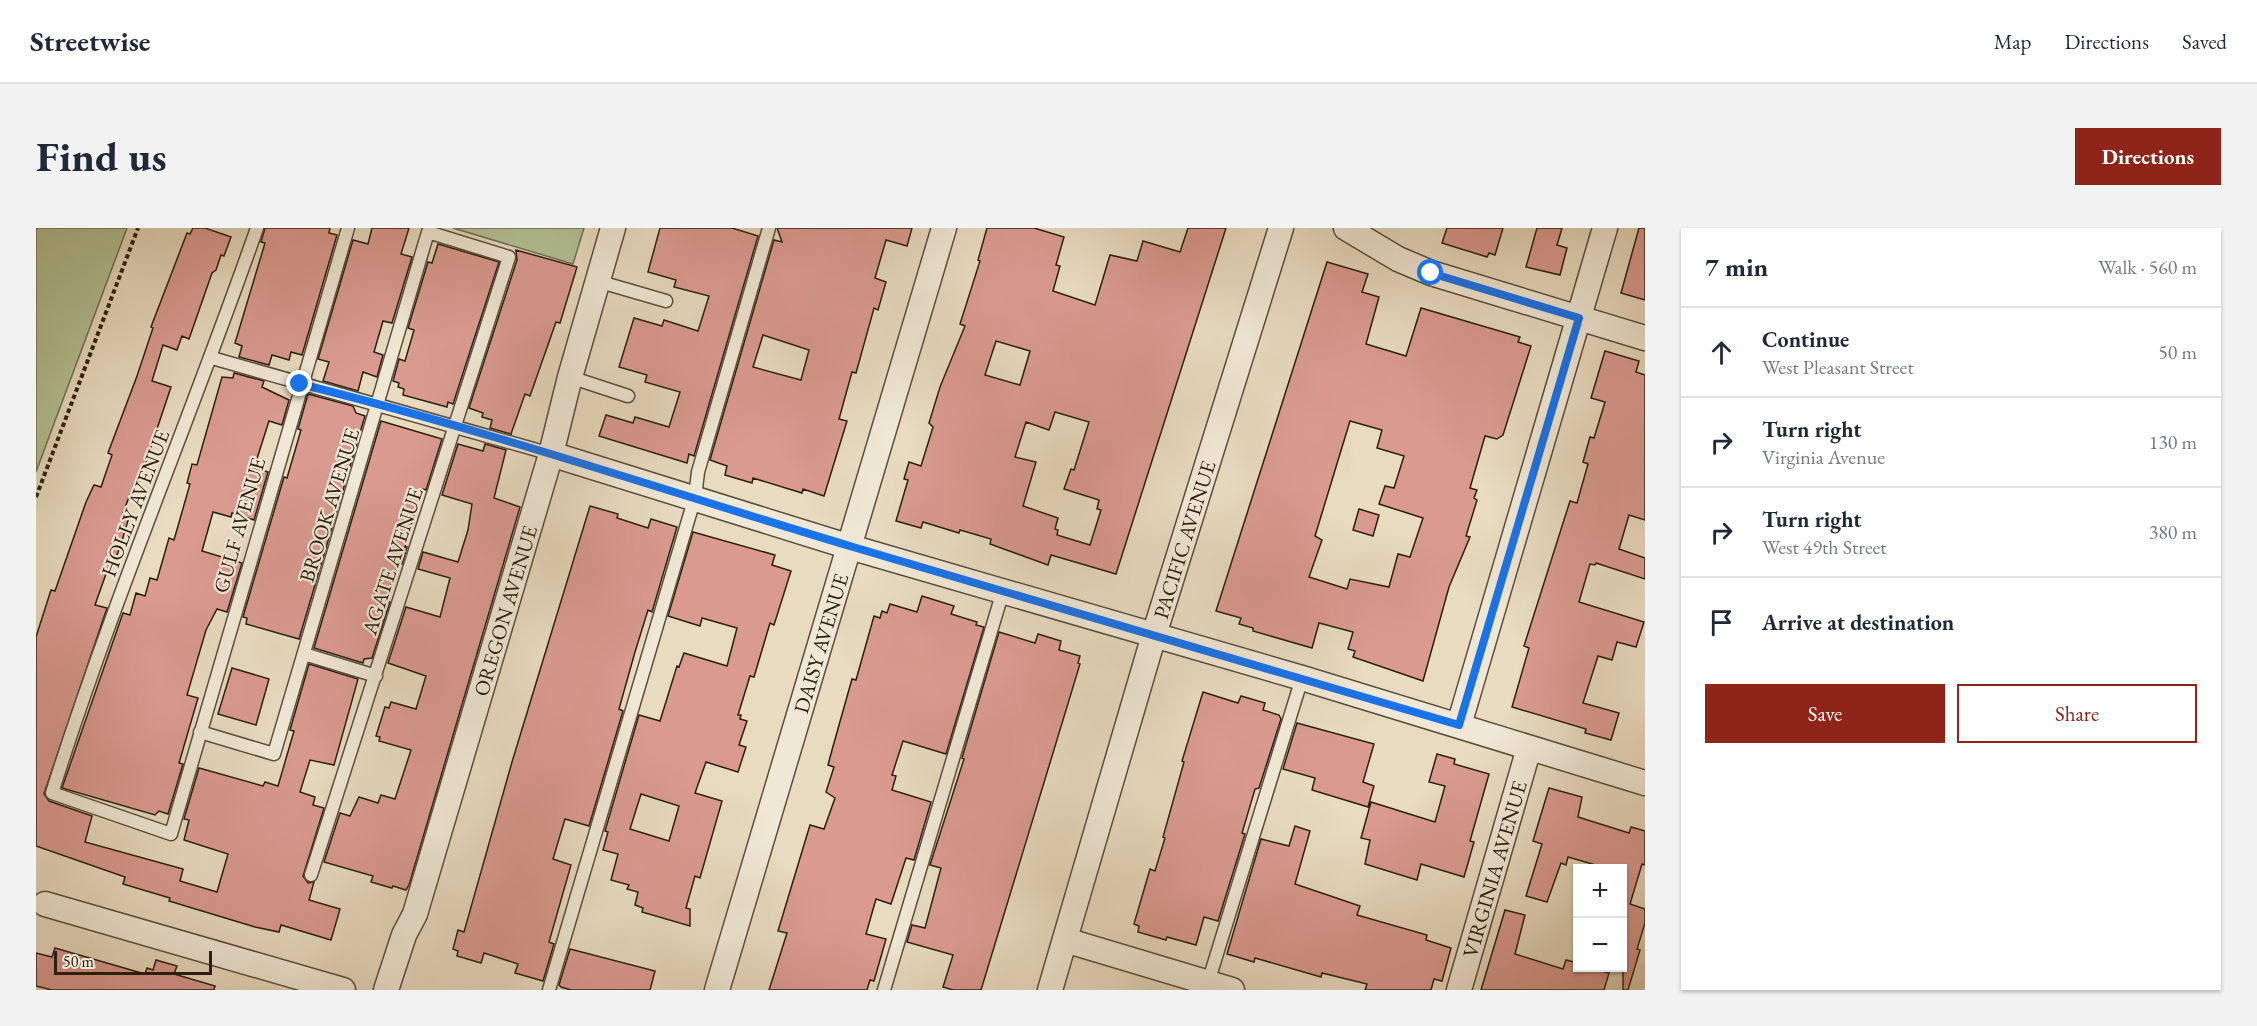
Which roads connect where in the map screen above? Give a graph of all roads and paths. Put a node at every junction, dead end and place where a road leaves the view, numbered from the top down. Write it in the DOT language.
graph roads {
  1 [pos="138,228"];
  2 [pos="257,228"];
  3 [pos="348,228"];
  4 [pos="613,228"];
  5 [pos="769,228"];
  6 [pos="944,228"];
  7 [pos="1281,228"];
  8 [pos="1346,228"];
  9 [pos="1605,228"];
  10 [pos="428,232"];
  11 [pos="597,281"];
  12 [pos="666,301"];
  13 [pos="1579,318"];
  14 [pos="1645,338"];
  15 [pos="212,358"];
  16 [pos="570,377"];
  17 [pos="300,384"];
  18 [pos="628,396"];
  19 [pos="380,403"];
  20 [pos="456,427"];
  21 [pos="551,454"];
  22 [pos="36,497"];
  23 [pos="695,497"];
  24 [pos="850,547"];
  25 [pos="1003,591"];
  26 [pos="1154,635"];
  27 [pos="304,654"];
  28 [pos="376,676"];
  29 [pos="1302,678"];
  30 [pos="1459,725"];
  31 [pos="200,732"];
  32 [pos="1529,748"];
  33 [pos="1644,778"];
  34 [pos="171,834"];
  35 [pos="311,875"];
  36 [pos="45,904"];
  37 [pos="1065,940"];
  38 [pos="1207,986"];
  39 [pos="343,990"];
  40 [pos="386,990"];
  41 [pos="549,990"];
  42 [pos="717,990"];
  43 [pos="884,990"];
  44 [pos="1050,990"];
  45 [pos="1232,990"];
  46 [pos="1459,990"];
  1 -- 22 [label="path"];
  2 -- 15 [label="lane, HOLLY AVENUE"];
  3 -- 17 [label="lane, GULF AVENUE"];
  4 -- 11 [label="street, OREGON AVENUE"];
  5 -- 23 [label="lane"];
  6 -- 24 [label="street, DAISY AVENUE"];
  7 -- 26 [label="street, PACIFIC AVENUE"];
  8 -- 13 [label="street"];
  9 -- 13 [label="street"];
  10 -- 19 [label="lane, BROOK AVENUE"];
  10 -- 20 [label="lane, AGATE AVENUE"];
  11 -- 12 [label="lane"];
  11 -- 16 [label="street, OREGON AVENUE"];
  13 -- 14 [label="street"];
  13 -- 30 [label="street"];
  15 -- 17 [label="lane"];
  15 -- 34 [label="lane, HOLLY AVENUE"];
  16 -- 18 [label="lane"];
  16 -- 21 [label="street, OREGON AVENUE"];
  17 -- 19 [label="lane"];
  17 -- 31 [label="lane, GULF AVENUE"];
  19 -- 20 [label="lane"];
  19 -- 27 [label="lane, BROOK AVENUE"];
  20 -- 21 [label="lane"];
  20 -- 28 [label="lane, AGATE AVENUE"];
  21 -- 23 [label="street"];
  21 -- 40 [label="street, OREGON AVENUE"];
  23 -- 24 [label="street"];
  23 -- 41 [label="lane"];
  24 -- 25 [label="street"];
  24 -- 42 [label="street, DAISY AVENUE"];
  25 -- 26 [label="street"];
  25 -- 43 [label="lane"];
  26 -- 29 [label="street"];
  26 -- 37 [label="street, PACIFIC AVENUE"];
  27 -- 28 [label="lane"];
  27 -- 31 [label="lane, BROOK AVENUE"];
  28 -- 35 [label="lane, AGATE AVENUE"];
  29 -- 30 [label="street"];
  29 -- 38 [label="lane"];
  30 -- 32 [label="street"];
  31 -- 34 [label="lane, GULF AVENUE"];
  32 -- 33 [label="street"];
  32 -- 46 [label="street, VIRGINIA AVENUE"];
  36 -- 39 [label="street"];
  37 -- 38 [label="street"];
  37 -- 44 [label="street, PACIFIC AVENUE"];
  38 -- 45 [label="street"];
}
